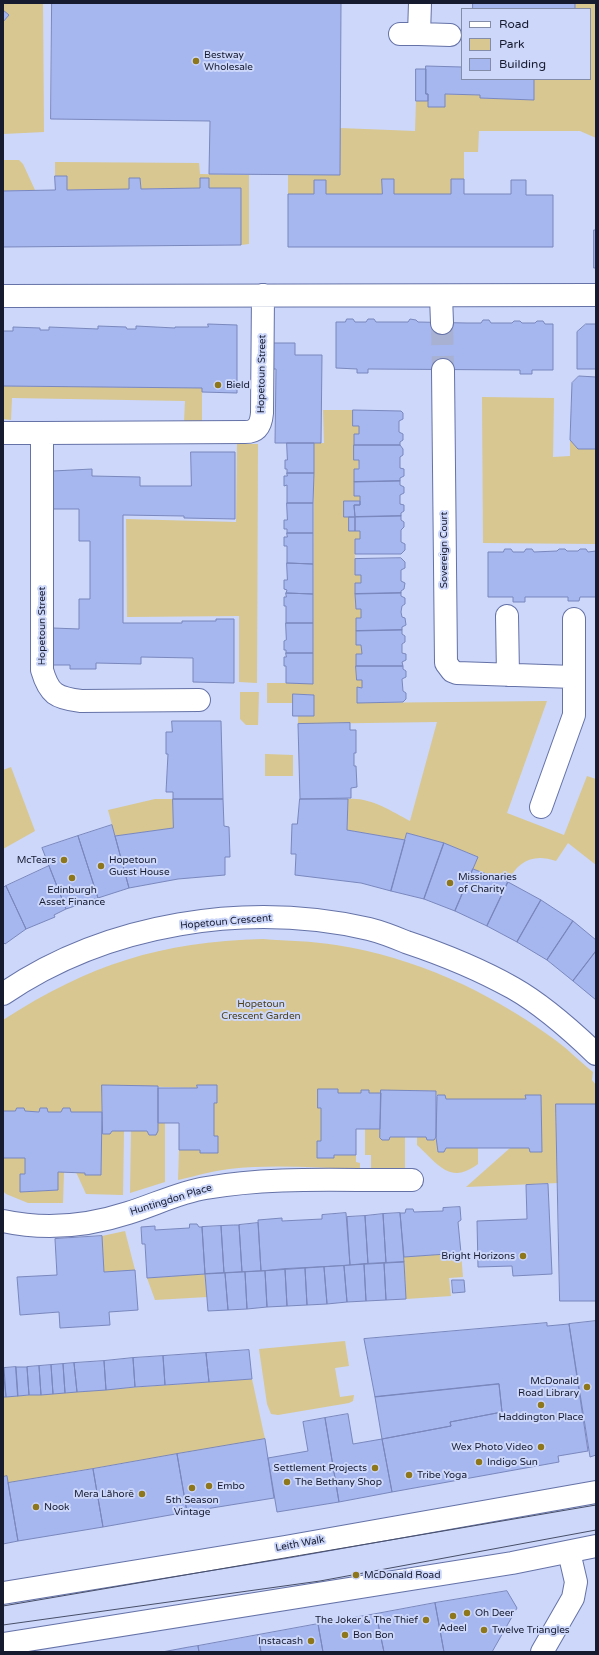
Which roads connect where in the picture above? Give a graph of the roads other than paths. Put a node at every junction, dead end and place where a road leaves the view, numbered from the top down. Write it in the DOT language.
graph roads {
  1 [pos="420,3"];
  2 [pos="450,35"];
  3 [pos="263,295"];
  4 [pos="596,295"];
  5 [pos="3,296"];
  6 [pos="441,296"];
  7 [pos="442,323"];
  8 [pos="443,370"];
  9 [pos="3,432"];
  10 [pos="42,432"];
  11 [pos="507,616"];
  12 [pos="574,618"];
  13 [pos="508,675"];
  14 [pos="574,677"];
  15 [pos="199,700"];
  16 [pos="541,806"];
  17 [pos="3,994"];
  18 [pos="596,1054"];
  19 [pos="412,1180"];
  20 [pos="3,1221"];
  21 [pos="596,1492"];
  22 [pos="596,1546"];
  23 [pos="568,1552"];
  24 [pos="3,1593"];
  25 [pos="3,1644"];
  26 [pos="542,1652"];
  1 -- 2 [label="street"];
  3 -- 5 [label="street"];
  3 -- 6 [label="street"];
  3 -- 10 [label="street, Hopetoun Street"];
  4 -- 6 [label="street"];
  6 -- 7 [label="street"];
  8 -- 13 [label="street, Sovereign Court"];
  9 -- 10 [label="street, Hopetoun Street"];
  10 -- 15 [label="street, Hopetoun Street"];
  11 -- 13 [label="street"];
  12 -- 14 [label="street"];
  13 -- 14 [label="street, Sovereign Court"];
  14 -- 16 [label="street"];
  17 -- 18 [label="street, Hopetoun Crescent"];
  19 -- 20 [label="street, Huntingdon Place"];
  21 -- 24 [label="street, Leith Walk"];
  22 -- 23 [label="street"];
  23 -- 25 [label="street"];
  23 -- 26 [label="street"];
}
